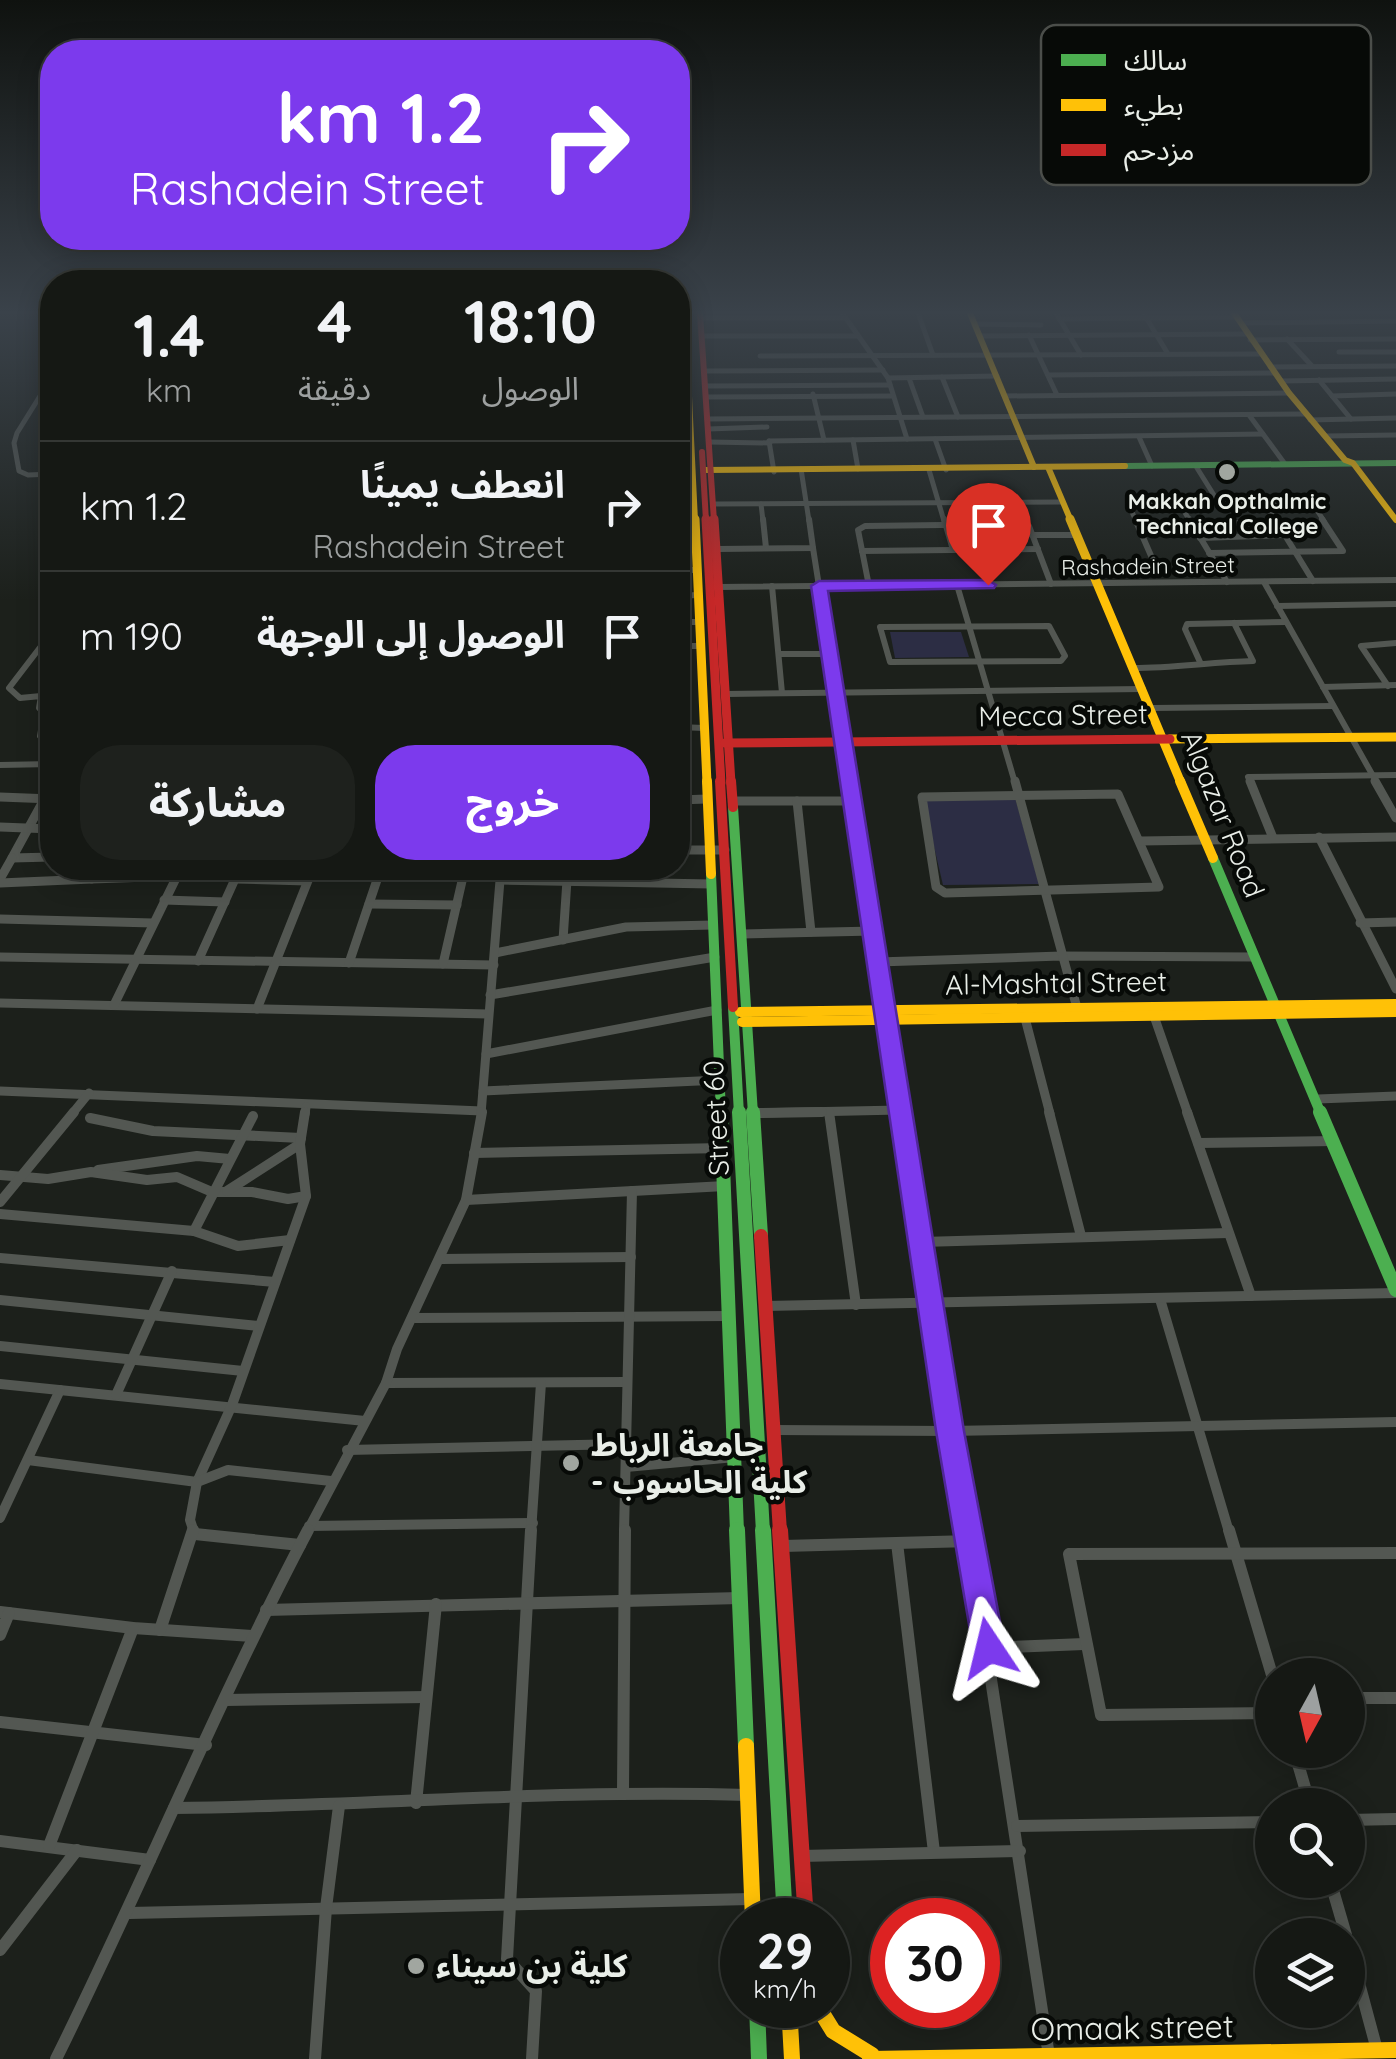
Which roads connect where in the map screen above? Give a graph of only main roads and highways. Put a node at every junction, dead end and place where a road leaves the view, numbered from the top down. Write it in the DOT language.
graph roads {
  1 [pos="1010,409"];
  2 [pos="1302,409"];
  3 [pos="701,413"];
  4 [pos="1350,464"];
  5 [pos="1396,464"];
  6 [pos="1250,466"];
  7 [pos="1041,468"];
  8 [pos="945,469"];
  9 [pos="801,470"];
  10 [pos="699,471"];
  11 [pos="1396,520"];
  12 [pos="711,522"];
  13 [pos="1396,531"];
  14 [pos="706,588"];
  15 [pos="719,650"];
  16 [pos="1158,722"];
  17 [pos="1396,737"];
  18 [pos="1166,738"];
  19 [pos="1185,738"];
  20 [pos="724,743"];
  21 [pos="704,744"];
  22 [pos="710,866"];
  23 [pos="726,866"];
  24 [pos="1396,1004"];
  25 [pos="1279,1010"];
  26 [pos="1396,1012"];
  27 [pos="887,1015"];
  28 [pos="717,1016"];
  29 [pos="741,1017"];
  30 [pos="760,1187"];
  31 [pos="745,1188"];
  32 [pos="1396,1291"];
  33 [pos="733,1397"];
  34 [pos="757,1397"];
  35 [pos="758,1420"];
  36 [pos="734,1422"];
  37 [pos="767,1568"];
  38 [pos="785,1568"];
  39 [pos="752,1898"];
  40 [pos="784,1898"];
  41 [pos="804,1898"];
  42 [pos="758,2028"];
  43 [pos="790,2028"];
  44 [pos="831,2028"];
  45 [pos="1396,2050"];
  46 [pos="881,2058"];
  47 [pos="1049,2058"];
  48 [pos="759,2059"];
  49 [pos="792,2059"];
  50 [pos="870,2059"];
  1 -- 7 [label="main road, Algazar Road"];
  2 -- 4 [label="main road"];
  3 -- 10 [label="main road, Street 60"];
  3 -- 10 [label="main road"];
  4 -- 5 [label="main road"];
  4 -- 6 [label="main road"];
  4 -- 6 [label="main road"];
  4 -- 11 [label="main road"];
  4 -- 13 [label="main road"];
  6 -- 7 [label="main road"];
  6 -- 7 [label="main road"];
  7 -- 8 [label="main road"];
  7 -- 16 [label="main road, Algazar Road"];
  8 -- 9 [label="main road"];
  8 -- 9 [label="main road"];
  9 -- 10 [label="main road"];
  10 -- 12 [label="main road, Street 60"];
  10 -- 12 [label="main road"];
  10 -- 14 [label="main road, Street 60"];
  12 -- 14 [label="main road, Street 60"];
  12 -- 14 [label="main road"];
  14 -- 15 [label="main road, Street 60"];
  14 -- 21 [label="main road, Street 60"];
  15 -- 20 [label="main road, Street 60"];
  15 -- 20 [label="main road"];
  16 -- 18 [label="main road, Algazar Road"];
  16 -- 19 [label="main road"];
  17 -- 19 [label="main road, Mecca Street"];
  18 -- 19 [label="main road, Mecca Street"];
  18 -- 20 [label="main road, Mecca Street"];
  18 -- 25 [label="main road, Algazar Road"];
  20 -- 21 [label="main road, Mecca Street"];
  20 -- 23 [label="main road, Street 60"];
  20 -- 29 [label="main road"];
  21 -- 22 [label="main road, Street 60"];
  22 -- 23 [label="main road"];
  22 -- 28 [label="main road, Street 60"];
  23 -- 29 [label="main road, Street 60"];
  24 -- 25 [label="main road, Al-Mashtal Street"];
  25 -- 26 [label="main road, Al-Mashtal Street"];
  25 -- 27 [label="main road, Al-Mashtal Street"];
  25 -- 27 [label="main road, Al-Mashtal Street"];
  25 -- 32 [label="main road, Algazar Road"];
  27 -- 29 [label="main road, Al-Mashtal Street"];
  28 -- 29 [label="main road, Al-Mashtal Street"];
  28 -- 33 [label="main road, Street 60"];
  29 -- 30 [label="main road"];
  29 -- 31 [label="main road, Street 60"];
  30 -- 31 [label="main road"];
  30 -- 38 [label="main road"];
  31 -- 34 [label="main road, Street 60"];
  33 -- 34 [label="main road"];
  33 -- 36 [label="main road, Street 60"];
  34 -- 35 [label="main road, Street 60"];
  35 -- 36 [label="main road"];
  35 -- 37 [label="main road, Street 60"];
  36 -- 39 [label="main road, Street 60"];
  37 -- 38 [label="main road"];
  37 -- 40 [label="main road, Street 60"];
  38 -- 41 [label="main road"];
  42 -- 48 [label="main road"];
  43 -- 49 [label="main road"];
  44 -- 46 [label="main road"];
  45 -- 47 [label="main road, Omaak street"];
  46 -- 47 [label="main road, Omaak street"];
  46 -- 50 [label="main road, Omaak street"];
}
